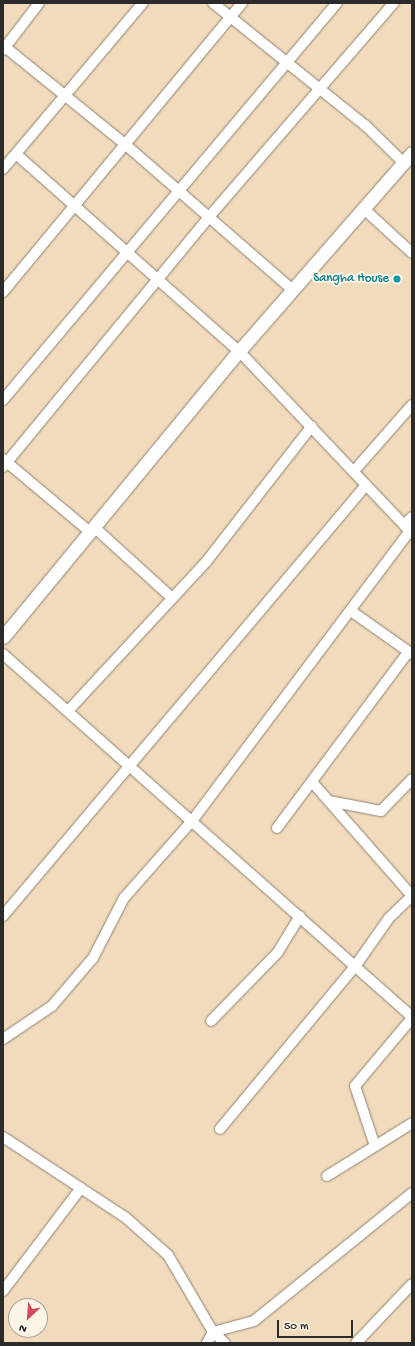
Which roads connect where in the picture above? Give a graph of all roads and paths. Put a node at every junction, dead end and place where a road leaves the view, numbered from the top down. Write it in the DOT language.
graph roads {
  1 [pos="39,3"];
  2 [pos="142,3"];
  3 [pos="213,3"];
  4 [pos="242,3"];
  5 [pos="337,3"];
  6 [pos="394,3"];
  7 [pos="229,17"];
  8 [pos="4,49"];
  9 [pos="288,63"];
  10 [pos="321,87"];
  11 [pos="64,96"];
  12 [pos="126,145"];
  13 [pos="16,154"];
  14 [pos="408,158"];
  15 [pos="3,170"];
  16 [pos="177,192"];
  17 [pos="75,205"];
  18 [pos="364,209"];
  19 [pos="209,217"];
  20 [pos="128,251"];
  21 [pos="412,253"];
  22 [pos="160,279"];
  23 [pos="293,290"];
  24 [pos="3,292"];
  25 [pos="239,351"];
  26 [pos="3,400"];
  27 [pos="411,407"];
  28 [pos="312,426"];
  29 [pos="4,463"];
  30 [pos="354,471"];
  31 [pos="366,485"];
  32 [pos="412,517"];
  33 [pos="92,529"];
  34 [pos="409,529"];
  35 [pos="171,597"];
  36 [pos="351,611"];
  37 [pos="3,637"];
  38 [pos="410,653"];
  39 [pos="3,654"];
  40 [pos="68,711"];
  41 [pos="128,765"];
  42 [pos="412,779"];
  43 [pos="312,782"];
  44 [pos="329,802"];
  45 [pos="192,821"];
  46 [pos="277,828"];
  47 [pos="412,896"];
  48 [pos="3,916"];
  49 [pos="300,916"];
  50 [pos="356,965"];
  51 [pos="412,1017"];
  52 [pos="211,1021"];
  53 [pos="3,1039"];
  54 [pos="412,1123"];
  55 [pos="220,1129"];
  56 [pos="3,1137"];
  57 [pos="375,1146"];
  58 [pos="327,1176"];
  59 [pos="81,1188"];
  60 [pos="412,1193"];
  61 [pos="412,1284"];
  62 [pos="3,1291"];
  63 [pos="213,1332"];
  64 [pos="207,1343"];
  65 [pos="225,1343"];
  66 [pos="356,1343"];
  1 -- 8 [label="street"];
  2 -- 11 [label="street"];
  3 -- 7 [label="street"];
  4 -- 7 [label="street"];
  5 -- 9 [label="street"];
  6 -- 10 [label="street"];
  7 -- 9 [label="street"];
  7 -- 12 [label="street"];
  8 -- 11 [label="street"];
  9 -- 10 [label="street"];
  9 -- 16 [label="street"];
  10 -- 14 [label="street"];
  10 -- 19 [label="street"];
  11 -- 12 [label="street"];
  11 -- 13 [label="street"];
  12 -- 16 [label="street"];
  12 -- 17 [label="street"];
  13 -- 15 [label="street"];
  13 -- 17 [label="street"];
  14 -- 18 [label="street"];
  16 -- 19 [label="street"];
  16 -- 20 [label="street"];
  17 -- 20 [label="street"];
  17 -- 24 [label="street"];
  18 -- 21 [label="street"];
  18 -- 23 [label="street"];
  19 -- 22 [label="street"];
  19 -- 23 [label="street"];
  20 -- 22 [label="street"];
  20 -- 26 [label="street"];
  22 -- 25 [label="street"];
  22 -- 29 [label="street"];
  23 -- 25 [label="street"];
  25 -- 28 [label="street"];
  25 -- 33 [label="street"];
  27 -- 30 [label="street"];
  28 -- 30 [label="street"];
  28 -- 35 [label="street"];
  29 -- 33 [label="street"];
  30 -- 31 [label="street"];
  31 -- 34 [label="street"];
  31 -- 41 [label="street"];
  32 -- 34 [label="street"];
  33 -- 35 [label="street"];
  33 -- 37 [label="street"];
  34 -- 36 [label="street"];
  35 -- 40 [label="street"];
  36 -- 38 [label="street"];
  36 -- 45 [label="street"];
  38 -- 43 [label="street"];
  39 -- 40 [label="street"];
  40 -- 41 [label="street"];
  41 -- 45 [label="street"];
  41 -- 48 [label="street"];
  42 -- 44 [label="street"];
  43 -- 44 [label="street"];
  43 -- 46 [label="street"];
  44 -- 47 [label="street"];
  45 -- 49 [label="street"];
  45 -- 53 [label="street"];
  47 -- 50 [label="street"];
  49 -- 50 [label="street"];
  49 -- 52 [label="street"];
  50 -- 51 [label="street"];
  50 -- 55 [label="street"];
  51 -- 57 [label="street"];
  54 -- 57 [label="street"];
  56 -- 59 [label="street"];
  57 -- 58 [label="street"];
  59 -- 62 [label="street"];
  59 -- 63 [label="street"];
  60 -- 63 [label="street"];
  61 -- 66 [label="street"];
  63 -- 64 [label="street"];
  63 -- 65 [label="street"];
}
